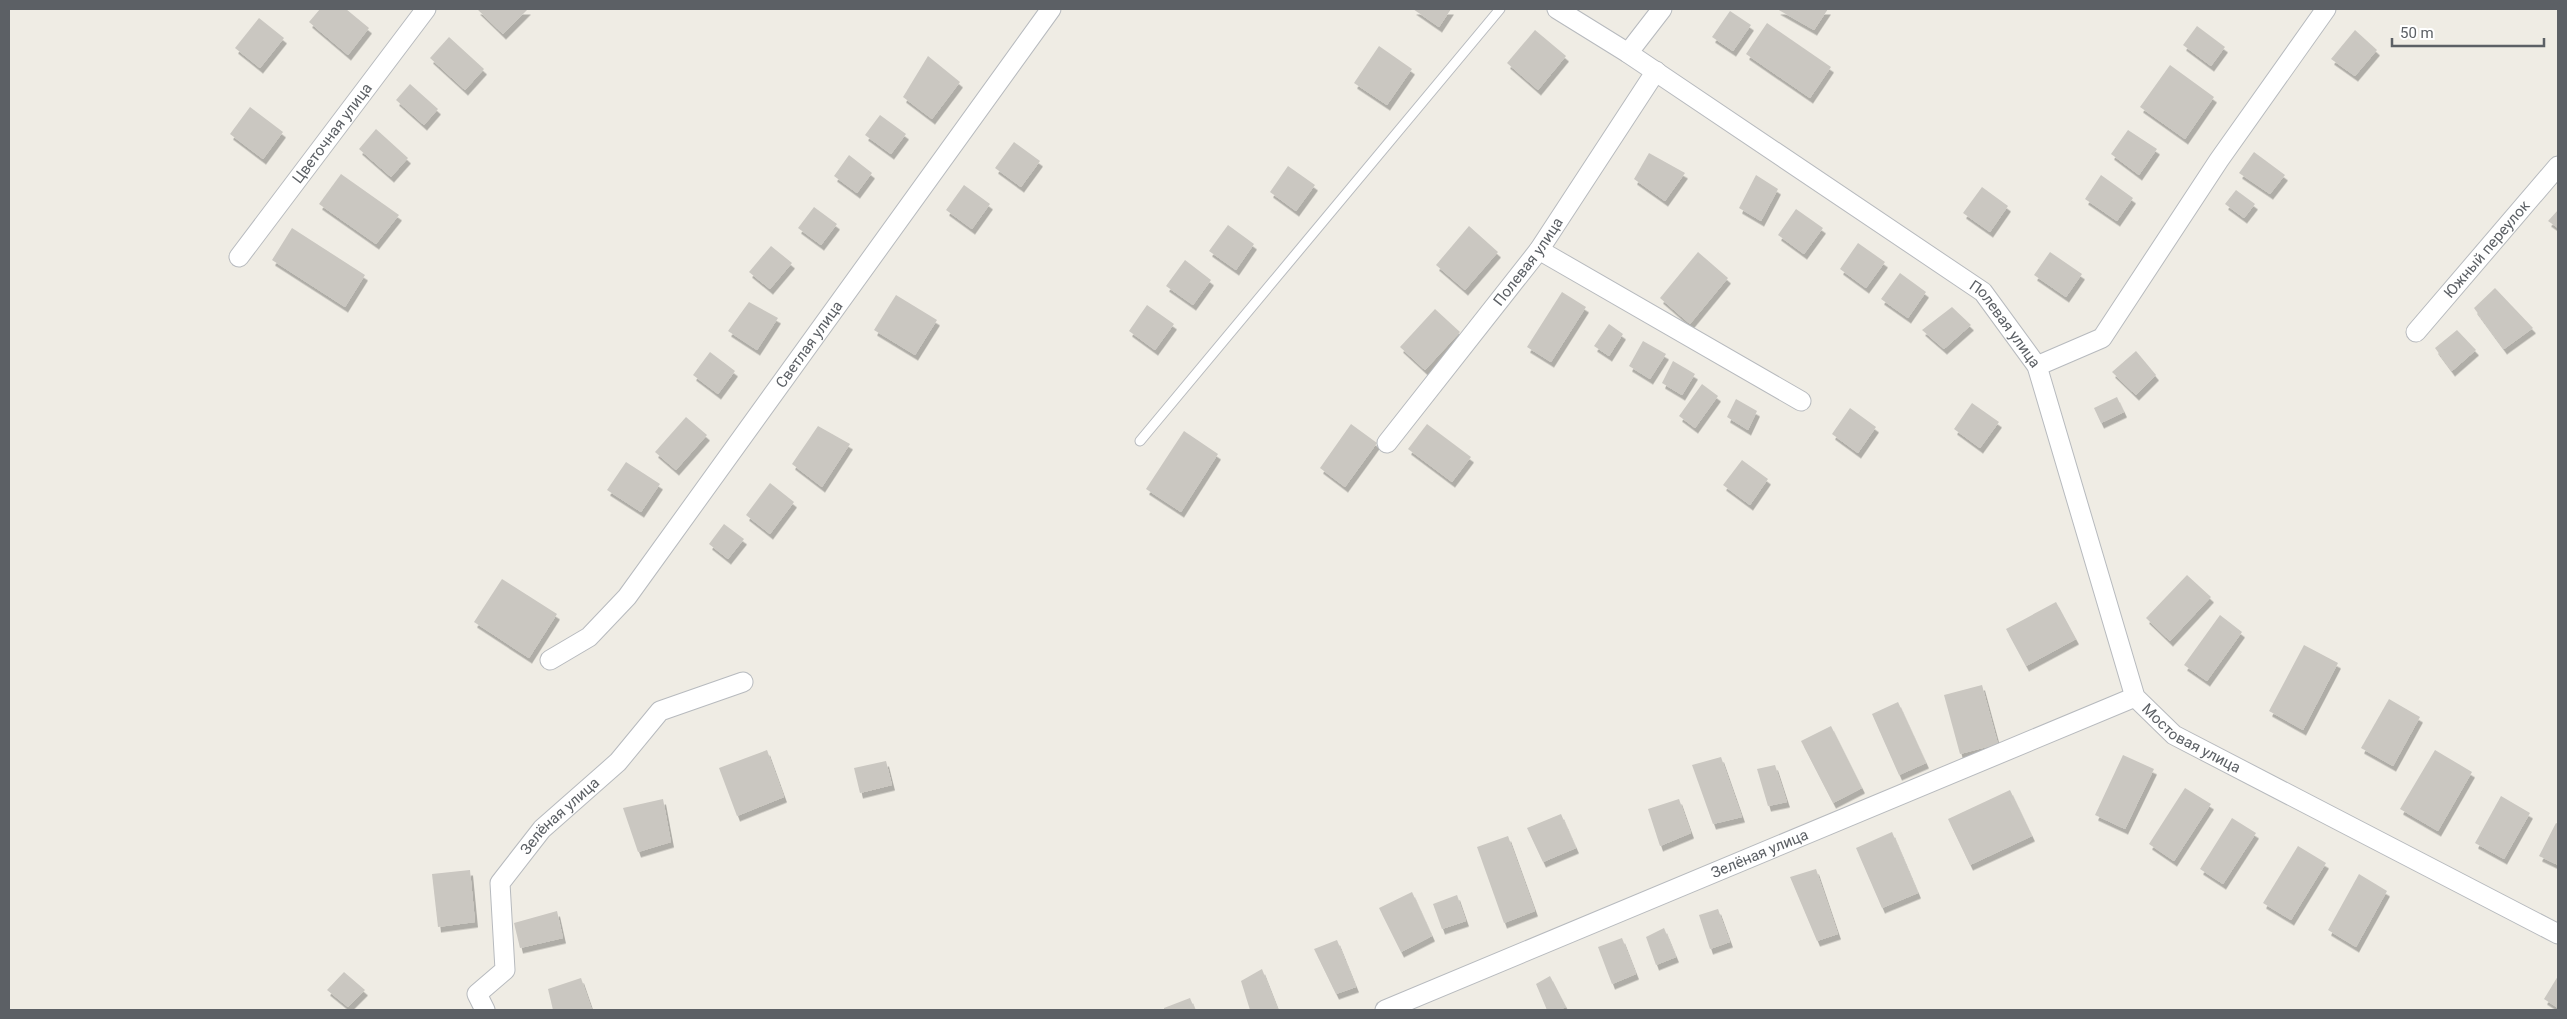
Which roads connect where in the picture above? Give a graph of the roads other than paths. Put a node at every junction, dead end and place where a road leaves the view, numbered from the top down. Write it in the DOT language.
graph roads {
  1 [pos="426,9"];
  2 [pos="1051,9"];
  3 [pos="1500,9"];
  4 [pos="1556,9"];
  5 [pos="1662,9"];
  6 [pos="2326,9"];
  7 [pos="1628,53"];
  8 [pos="1656,71"];
  9 [pos="2558,166"];
  10 [pos="1539,250"];
  11 [pos="239,257"];
  12 [pos="2416,332"];
  13 [pos="2037,366"];
  14 [pos="1801,401"];
  15 [pos="1140,441"];
  16 [pos="1387,443"];
  17 [pos="550,660"];
  18 [pos="743,682"];
  19 [pos="2135,697"];
  20 [pos="2558,934"];
  21 [pos="485,1010"];
  22 [pos="1385,1010"];
  1 -- 11 [label="street, Цветочная улица"];
  2 -- 17 [label="street, Светлая улица"];
  3 -- 15 [label="lane"];
  4 -- 7 [label="street, Полевая улица"];
  5 -- 7 [label="street"];
  6 -- 13 [label="street, Полевая улица"];
  7 -- 8 [label="street, Полевая улица"];
  8 -- 10 [label="street, Полевая улица"];
  8 -- 13 [label="street, Полевая улица"];
  9 -- 12 [label="street, Южный переулок"];
  10 -- 14 [label="street"];
  10 -- 16 [label="street, Полевая улица"];
  13 -- 19 [label="street, Мостовая улица"];
  18 -- 21 [label="street, Зелёная улица"];
  19 -- 20 [label="street, Мостовая улица"];
  19 -- 22 [label="street, Зелёная улица"];
}
